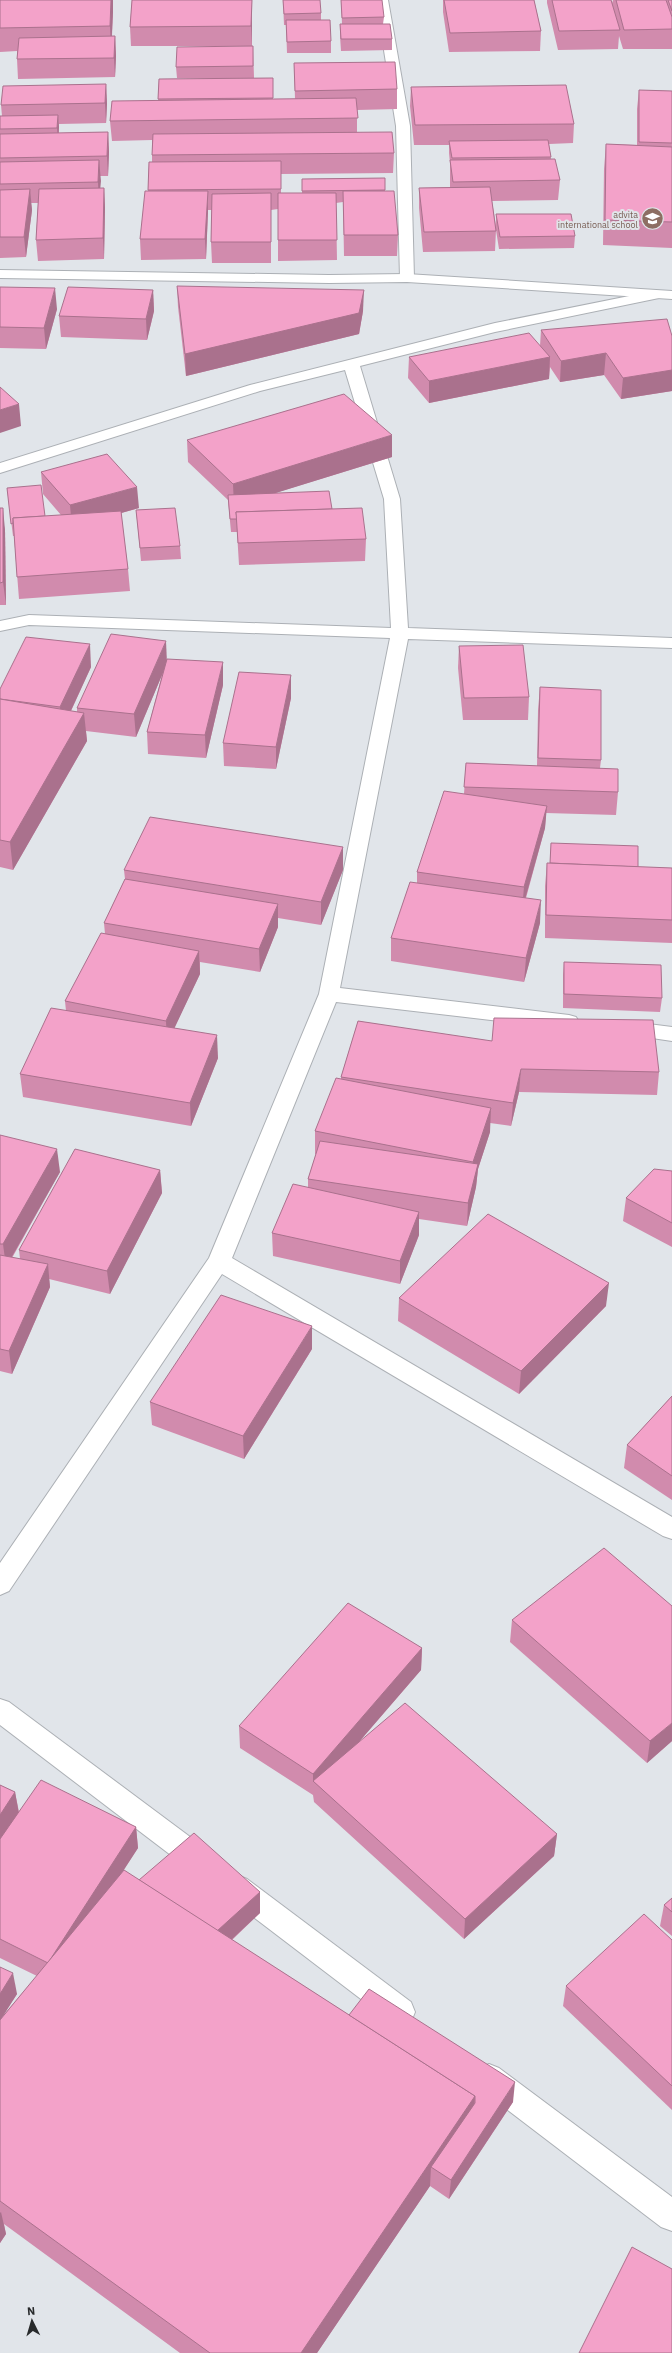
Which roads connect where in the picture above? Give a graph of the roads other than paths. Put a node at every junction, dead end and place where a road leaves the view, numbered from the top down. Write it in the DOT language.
graph roads {
  1 [pos="382,0"];
  2 [pos="0,274"];
  3 [pos="407,278"];
  4 [pos="654,295"];
  5 [pos="672,295"];
  6 [pos="351,364"];
  7 [pos="0,468"];
  8 [pos="0,626"];
  9 [pos="400,634"];
  10 [pos="672,643"];
  11 [pos="329,994"];
  12 [pos="672,1034"];
  13 [pos="219,1261"];
  14 [pos="672,1528"];
  15 [pos="0,1584"];
  16 [pos="0,1710"];
  17 [pos="418,2025"];
  18 [pos="469,2063"];
  19 [pos="672,2216"];
  1 -- 3 [label="street"];
  2 -- 3 [label="street"];
  3 -- 4 [label="street"];
  4 -- 5 [label="street"];
  4 -- 6 [label="street"];
  6 -- 7 [label="street"];
  6 -- 9 [label="street"];
  8 -- 9 [label="street"];
  9 -- 10 [label="street"];
  9 -- 11 [label="street"];
  11 -- 12 [label="street"];
  11 -- 13 [label="street"];
  13 -- 14 [label="street"];
  13 -- 15 [label="street"];
  16 -- 17 [label="street"];
  18 -- 19 [label="street"];
}
